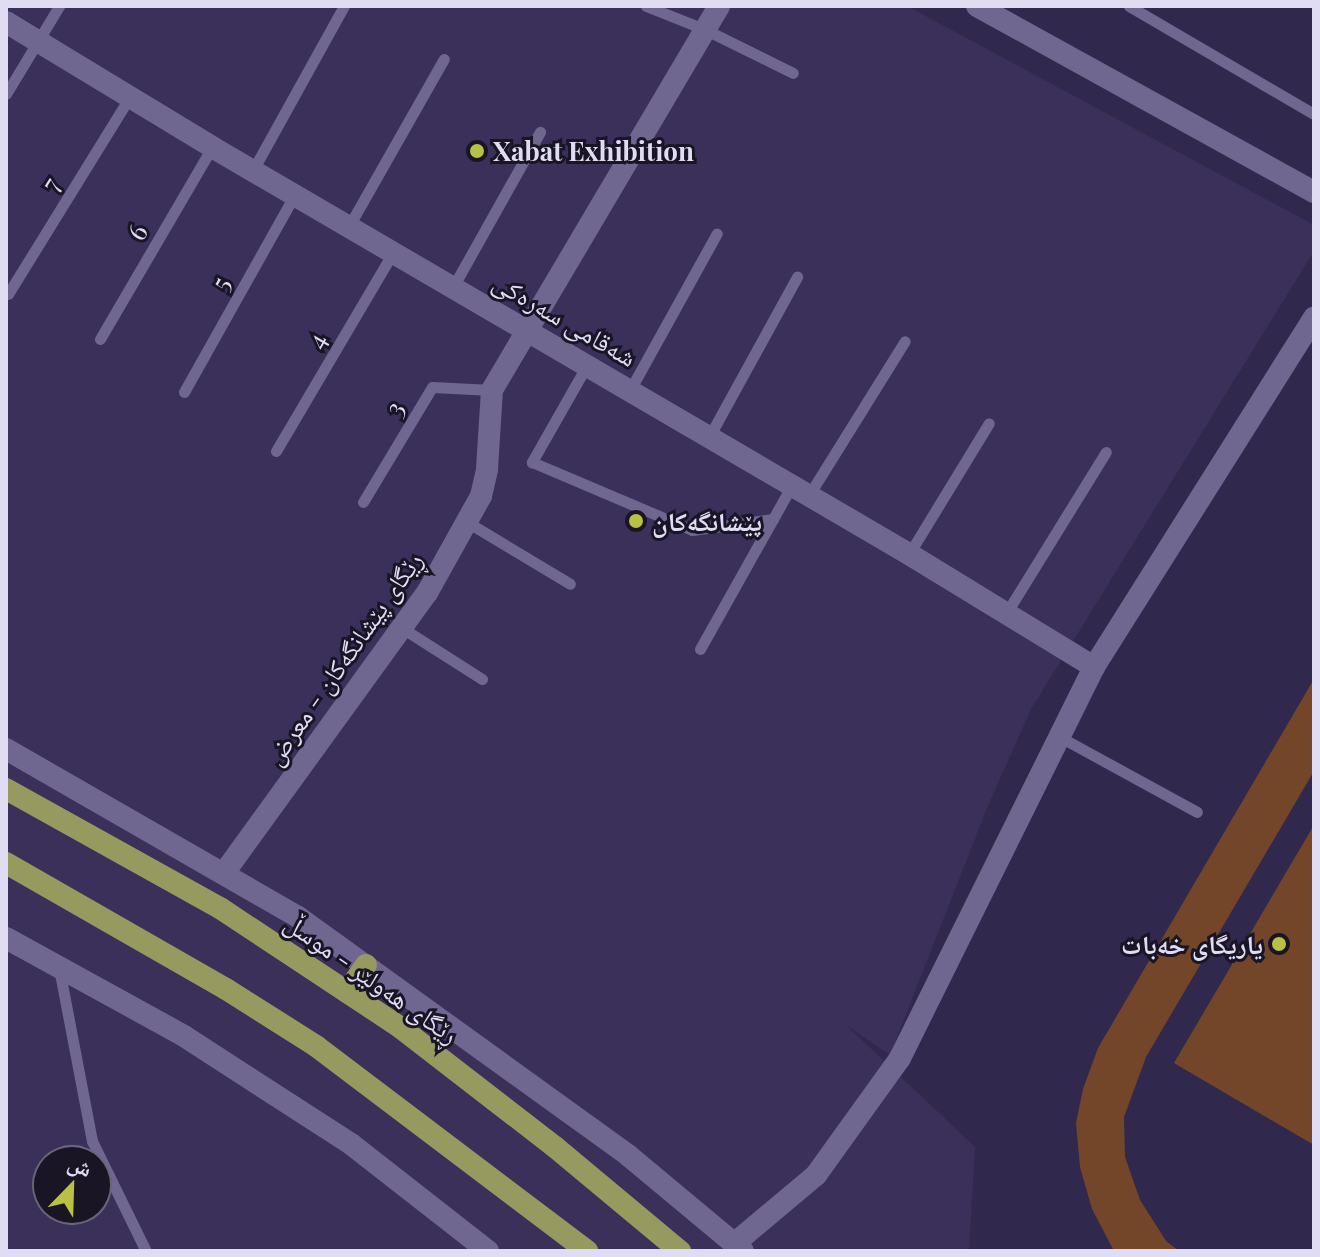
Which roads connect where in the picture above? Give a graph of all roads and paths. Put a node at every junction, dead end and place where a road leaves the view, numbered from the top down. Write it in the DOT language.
graph roads {
  1 [pos="59,6"];
  2 [pos="344,6"];
  3 [pos="646,6"];
  4 [pos="719,6"];
  5 [pos="977,6"];
  6 [pos="1129,6"];
  7 [pos="6,22"];
  8 [pos="704,29"];
  9 [pos="37,41"];
  10 [pos="444,59"];
  11 [pos="793,73"];
  12 [pos="6,94"];
  13 [pos="129,98"];
  14 [pos="1314,114"];
  15 [pos="540,132"];
  16 [pos="212,147"];
  17 [pos="253,170"];
  18 [pos="1314,192"];
  19 [pos="295,194"];
  20 [pos="349,226"];
  21 [pos="717,233"];
  22 [pos="393,252"];
  23 [pos="797,277"];
  24 [pos="453,287"];
  25 [pos="8,294"];
  26 [pos="1314,317"];
  27 [pos="526,329"];
  28 [pos="100,339"];
  29 [pos="905,341"];
  30 [pos="587,365"];
  31 [pos="492,390"];
  32 [pos="630,390"];
  33 [pos="184,392"];
  34 [pos="989,423"];
  35 [pos="709,437"];
  36 [pos="276,451"];
  37 [pos="1106,452"];
  38 [pos="801,490"];
  39 [pos="363,502"];
  40 [pos="773,519"];
  41 [pos="467,522"];
  42 [pos="909,554"];
  43 [pos="570,584"];
  44 [pos="1007,612"];
  45 [pos="402,628"];
  46 [pos="700,649"];
  47 [pos="1094,667"];
  48 [pos="482,679"];
  49 [pos="1060,737"];
  50 [pos="6,749"];
  51 [pos="6,789"];
  52 [pos="1197,812"];
  53 [pos="6,863"];
  54 [pos="224,873"];
  55 [pos="6,938"];
  56 [pos="366,965"];
  57 [pos="59,967"];
  58 [pos="347,992"];
  59 [pos="739,1247"];
  60 [pos="146,1251"];
  61 [pos="488,1251"];
  62 [pos="587,1251"];
  63 [pos="680,1251"];
  1 -- 9 [label="lane"];
  2 -- 17 [label="lane"];
  3 -- 8 [label="lane"];
  4 -- 8 [label="street, ڕێگای پێشانگەکان - معرض"];
  5 -- 18 [label="street"];
  6 -- 14 [label="lane"];
  7 -- 9 [label="street, شەقامی سەرەکی"];
  8 -- 11 [label="lane"];
  8 -- 27 [label="street, ڕێگای پێشانگەکان - معرض"];
  9 -- 12 [label="lane"];
  9 -- 13 [label="street, شەقامی سەرەکی"];
  10 -- 20 [label="lane"];
  13 -- 16 [label="street, شەقامی سەرەکی"];
  13 -- 25 [label="lane, 7"];
  15 -- 24 [label="lane"];
  16 -- 17 [label="street, شەقامی سەرەکی"];
  16 -- 28 [label="lane, 6"];
  17 -- 19 [label="street, شەقامی سەرەکی"];
  19 -- 20 [label="street, شەقامی سەرەکی"];
  19 -- 33 [label="lane, 5"];
  20 -- 22 [label="street, شەقامی سەرەکی"];
  21 -- 32 [label="lane"];
  22 -- 24 [label="street, شەقامی سەرەکی"];
  22 -- 36 [label="lane, 4"];
  23 -- 35 [label="lane"];
  24 -- 27 [label="street, شەقامی سەرەکی"];
  26 -- 47 [label="street"];
  27 -- 30 [label="street, شەقامی سەرەکی"];
  27 -- 31 [label="street, ڕێگای پێشانگەکان - معرض"];
  29 -- 38 [label="lane"];
  30 -- 32 [label="street, شەقامی سەرەکی"];
  30 -- 40 [label="lane"];
  31 -- 39 [label="lane, 3"];
  31 -- 41 [label="street, ڕێگای پێشانگەکان - معرض"];
  32 -- 35 [label="street, شەقامی سەرەکی"];
  34 -- 42 [label="lane"];
  35 -- 38 [label="street, شەقامی سەرەکی"];
  37 -- 44 [label="lane"];
  38 -- 40 [label="lane"];
  38 -- 42 [label="street, شەقامی سەرەکی"];
  40 -- 46 [label="lane"];
  41 -- 43 [label="lane"];
  41 -- 45 [label="street, ڕێگای پێشانگەکان - معرض"];
  42 -- 44 [label="street, شەقامی سەرەکی"];
  44 -- 47 [label="street, شەقامی سەرەکی"];
  45 -- 48 [label="lane"];
  45 -- 54 [label="street, ڕێگای پێشانگەکان - معرض"];
  47 -- 49 [label="street"];
  49 -- 52 [label="lane"];
  49 -- 59 [label="street"];
  50 -- 54 [label="street"];
  51 -- 58 [label="highway, ڕێگای هەولێر - موسڵ"];
  53 -- 62 [label="highway"];
  54 -- 56 [label="street"];
  55 -- 57 [label="street"];
  56 -- 58 [label="highway"];
  56 -- 59 [label="street"];
  57 -- 60 [label="lane"];
  57 -- 61 [label="street"];
  58 -- 63 [label="highway, ڕێگای هەولێر - موسڵ"];
}
